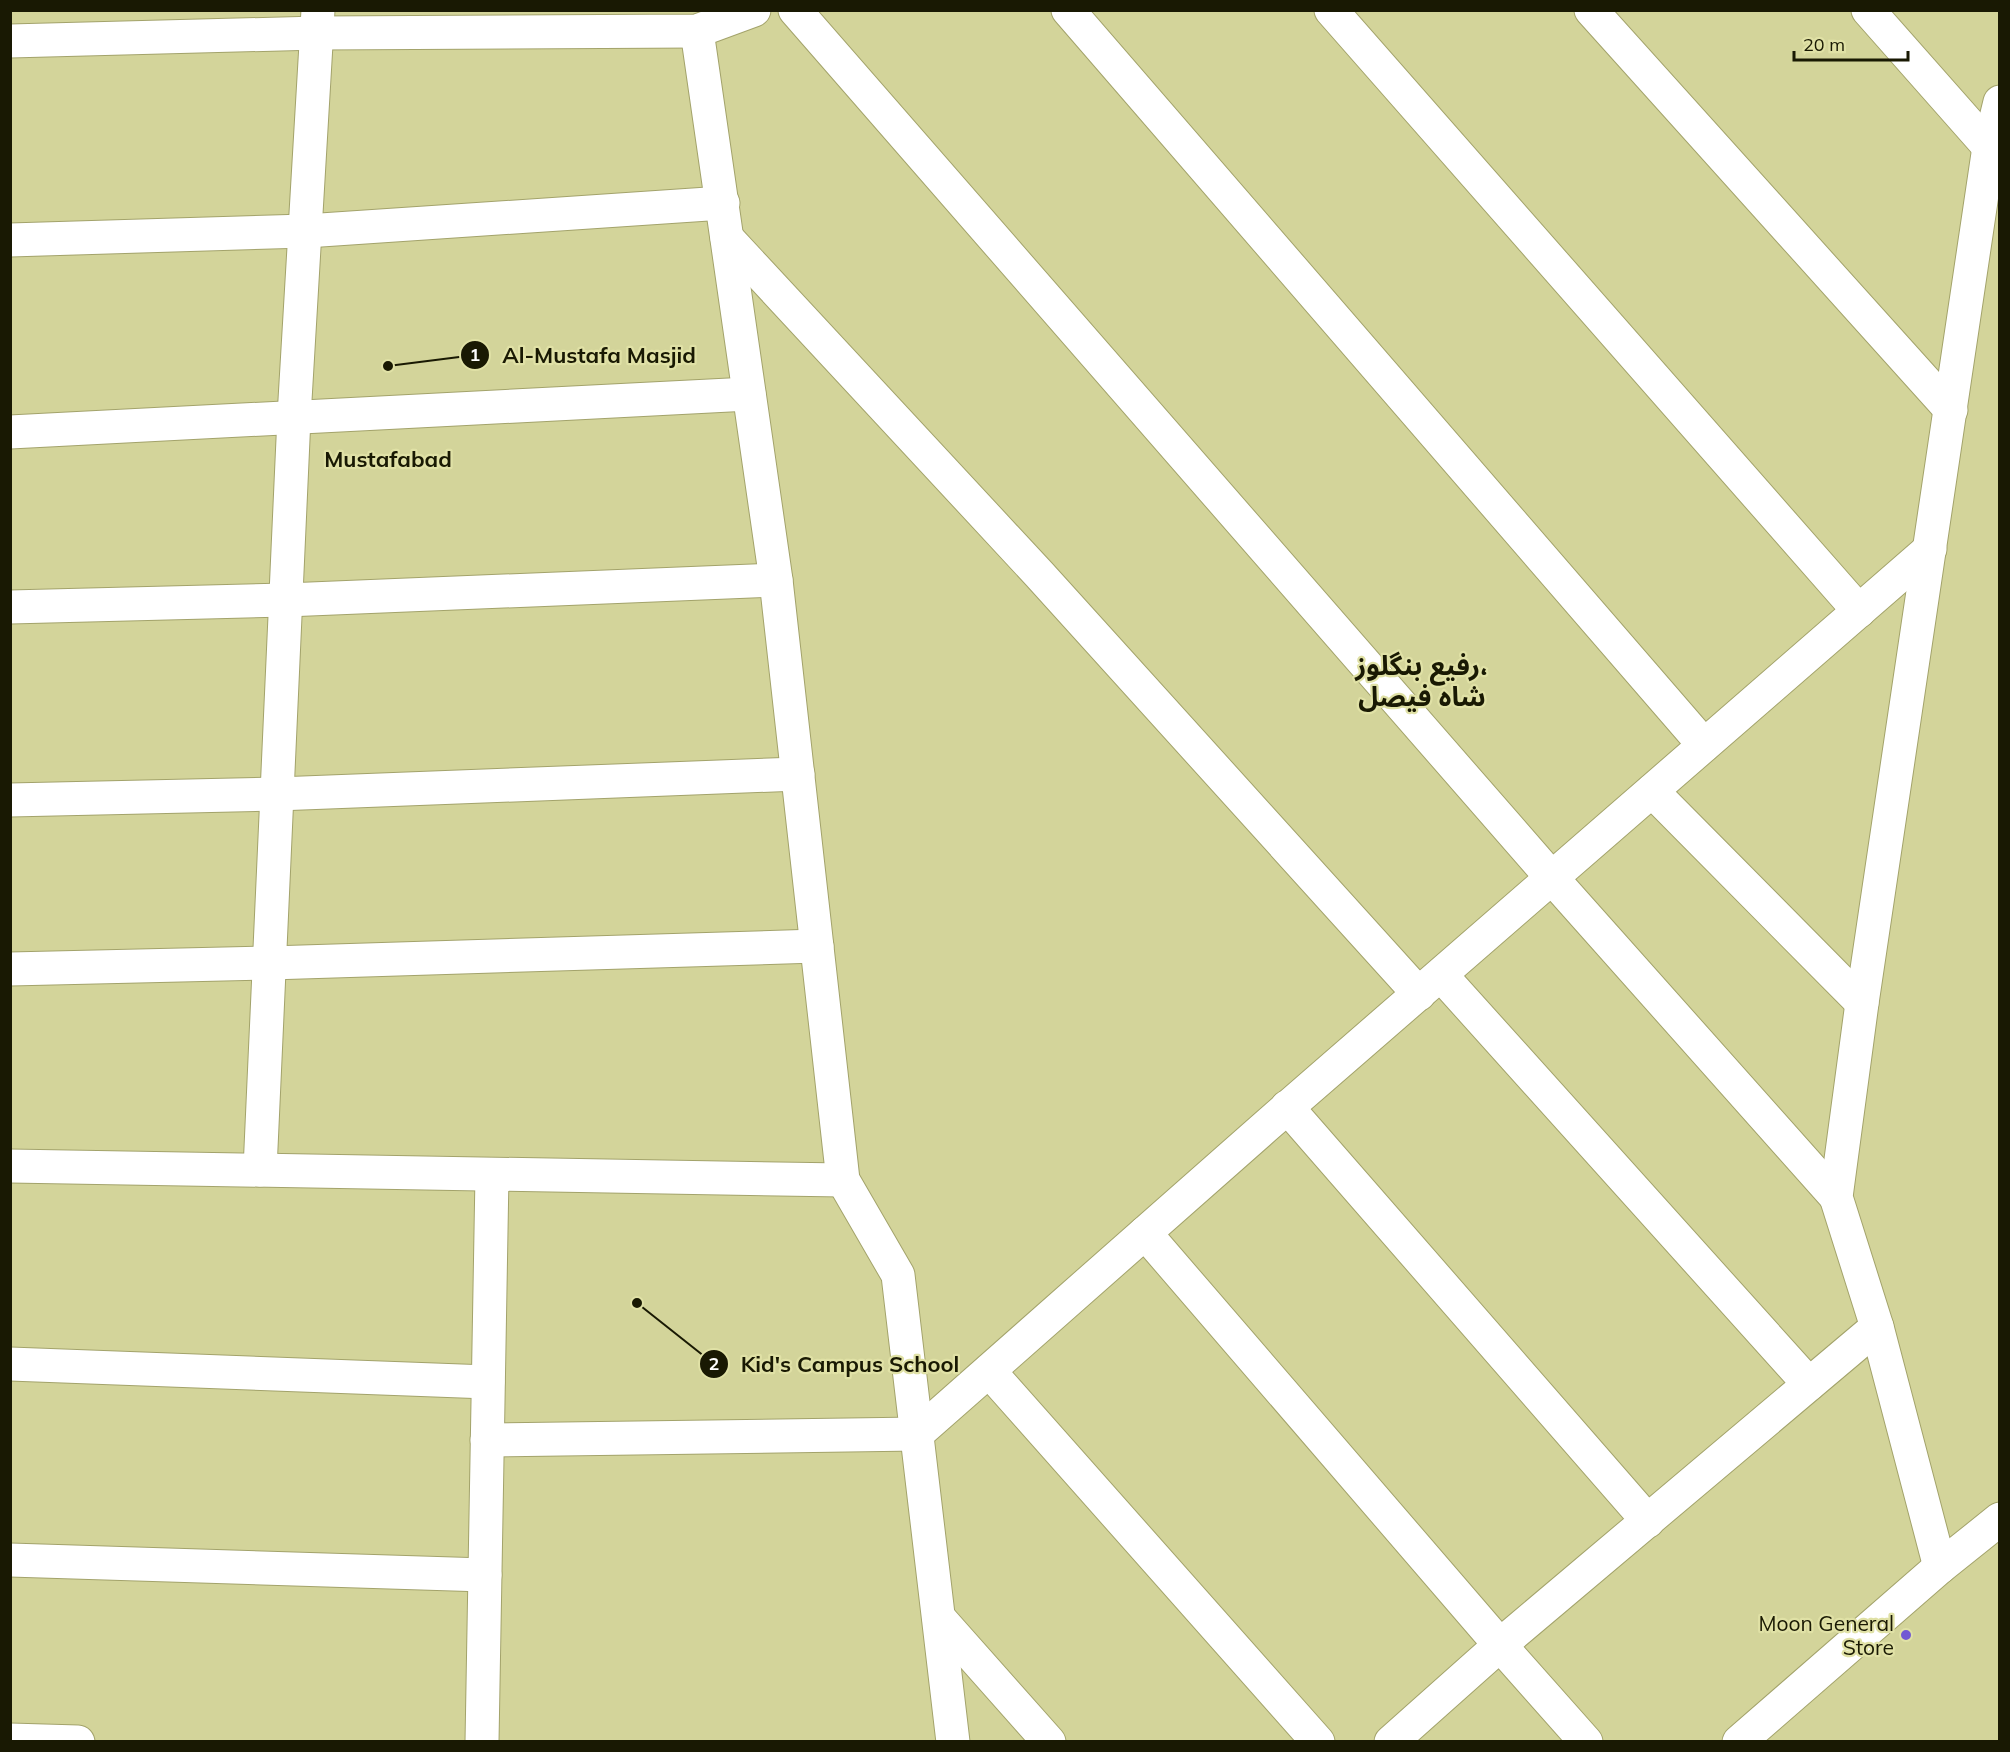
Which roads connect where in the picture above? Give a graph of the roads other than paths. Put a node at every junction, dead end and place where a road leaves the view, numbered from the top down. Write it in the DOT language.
graph roads {
  1 [pos="795,10"];
  2 [pos="1068,10"];
  3 [pos="1331,10"];
  4 [pos="1591,10"];
  5 [pos="1868,10"];
  6 [pos="748,12"];
  7 [pos="318,22"];
  8 [pos="697,31"];
  9 [pos="10,41"];
  10 [pos="2000,102"];
  11 [pos="1989,147"];
  12 [pos="723,204"];
  13 [pos="306,231"];
  14 [pos="727,238"];
  15 [pos="10,240"];
  16 [pos="749,394"];
  17 [pos="1951,410"];
  18 [pos="294,417"];
  19 [pos="10,432"];
  20 [pos="1930,549"];
  21 [pos="776,580"];
  22 [pos="286,600"];
  23 [pos="10,607"];
  24 [pos="1858,611"];
  25 [pos="1704,745"];
  26 [pos="798,774"];
  27 [pos="1652,791"];
  28 [pos="278,794"];
  29 [pos="10,800"];
  30 [pos="1552,878"];
  31 [pos="817,946"];
  32 [pos="270,963"];
  33 [pos="10,969"];
  34 [pos="1430,984"];
  35 [pos="1862,1003"];
  36 [pos="1287,1107"];
  37 [pos="10,1166"];
  38 [pos="260,1170"];
  39 [pos="492,1174"];
  40 [pos="843,1180"];
  41 [pos="1836,1197"];
  42 [pos="1145,1233"];
  43 [pos="1876,1327"];
  44 [pos="10,1364"];
  45 [pos="989,1371"];
  46 [pos="488,1382"];
  47 [pos="1809,1384"];
  48 [pos="916,1434"];
  49 [pos="487,1440"];
  50 [pos="2000,1519"];
  51 [pos="1648,1521"];
  52 [pos="10,1560"];
  53 [pos="1940,1567"];
  54 [pos="485,1575"];
  55 [pos="939,1618"];
  56 [pos="1500,1645"];
  57 [pos="10,1740"];
  58 [pos="78,1742"];
  59 [pos="482,1742"];
  60 [pos="953,1742"];
  61 [pos="1049,1742"];
  62 [pos="1318,1742"];
  63 [pos="1391,1742"];
  64 [pos="1586,1742"];
  65 [pos="1739,1742"];
  1 -- 30 [label="street"];
  2 -- 25 [label="street"];
  3 -- 24 [label="street"];
  4 -- 17 [label="street"];
  5 -- 11 [label="street"];
  6 -- 8 [label="street"];
  7 -- 8 [label="street"];
  7 -- 9 [label="street"];
  7 -- 13 [label="street"];
  8 -- 12 [label="street"];
  10 -- 11 [label="street"];
  11 -- 17 [label="street"];
  12 -- 13 [label="street"];
  12 -- 14 [label="street"];
  13 -- 15 [label="street"];
  13 -- 18 [label="street"];
  14 -- 16 [label="street"];
  14 -- 34 [label="street"];
  16 -- 18 [label="street"];
  16 -- 21 [label="street"];
  17 -- 20 [label="street"];
  18 -- 19 [label="street"];
  18 -- 22 [label="street"];
  20 -- 24 [label="street"];
  20 -- 35 [label="street"];
  21 -- 22 [label="street"];
  21 -- 26 [label="street"];
  22 -- 23 [label="street"];
  22 -- 28 [label="street"];
  24 -- 25 [label="street"];
  25 -- 27 [label="street"];
  26 -- 28 [label="street"];
  26 -- 31 [label="street"];
  27 -- 30 [label="street"];
  27 -- 35 [label="street"];
  28 -- 29 [label="street"];
  28 -- 32 [label="street"];
  30 -- 34 [label="street"];
  30 -- 41 [label="street"];
  31 -- 32 [label="street"];
  31 -- 40 [label="street"];
  32 -- 33 [label="street"];
  32 -- 38 [label="street"];
  34 -- 36 [label="street"];
  34 -- 47 [label="street"];
  35 -- 41 [label="street"];
  36 -- 42 [label="street"];
  36 -- 51 [label="street"];
  37 -- 38 [label="street"];
  38 -- 39 [label="street"];
  39 -- 40 [label="street"];
  39 -- 46 [label="street"];
  40 -- 48 [label="street"];
  41 -- 43 [label="street"];
  42 -- 45 [label="street"];
  42 -- 56 [label="street"];
  43 -- 47 [label="street"];
  43 -- 53 [label="street"];
  44 -- 46 [label="street"];
  45 -- 48 [label="street"];
  45 -- 62 [label="street"];
  46 -- 49 [label="street"];
  47 -- 51 [label="street"];
  48 -- 49 [label="street"];
  48 -- 55 [label="street"];
  49 -- 54 [label="street"];
  50 -- 53 [label="street"];
  51 -- 56 [label="street"];
  52 -- 54 [label="street"];
  53 -- 65 [label="street"];
  54 -- 59 [label="street"];
  55 -- 60 [label="street"];
  55 -- 61 [label="street"];
  56 -- 63 [label="street"];
  56 -- 64 [label="street"];
  57 -- 58 [label="street"];
}
